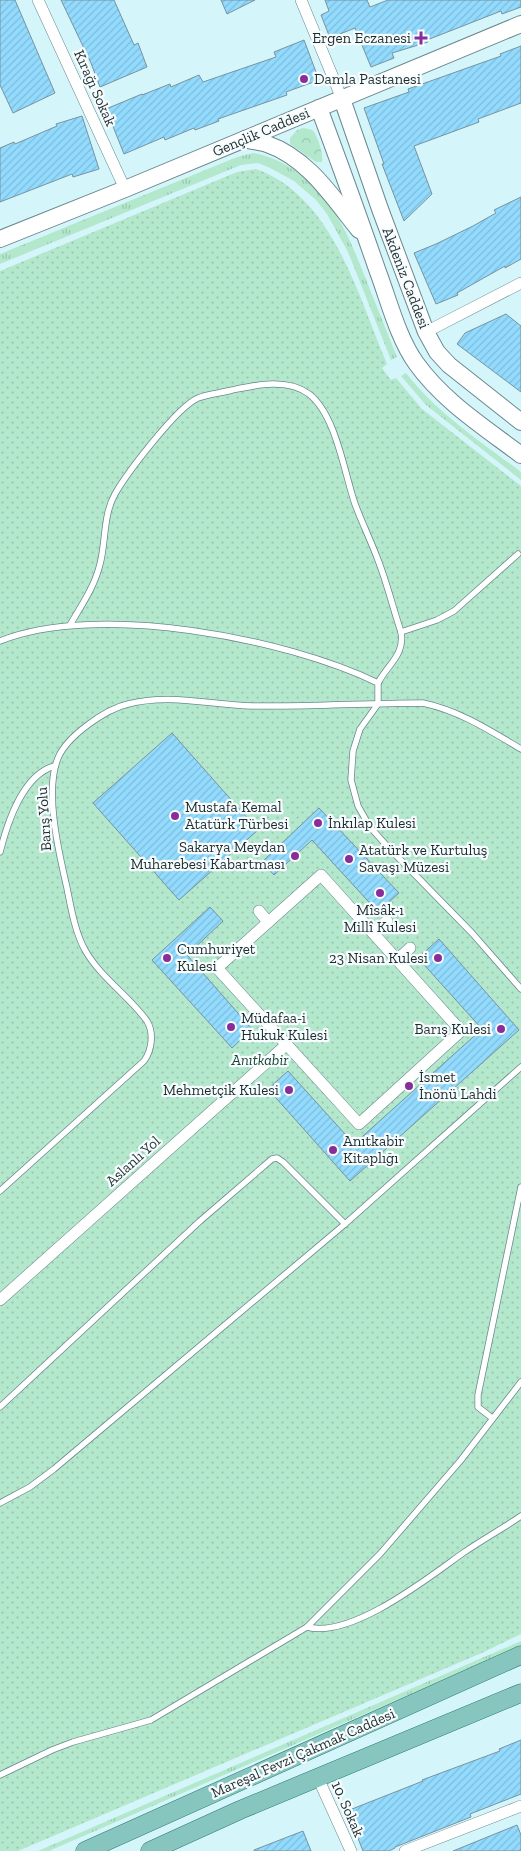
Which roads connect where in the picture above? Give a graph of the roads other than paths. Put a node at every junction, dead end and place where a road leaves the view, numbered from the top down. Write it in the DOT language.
graph roads {
  1 [pos="38,0"];
  2 [pos="301,0"];
  3 [pos="521,24"];
  4 [pos="342,99"];
  5 [pos="319,108"];
  6 [pos="245,139"];
  7 [pos="125,189"];
  8 [pos="0,239"];
  9 [pos="368,242"];
  10 [pos="521,283"];
  11 [pos="426,332"];
  12 [pos="521,422"];
  13 [pos="521,455"];
  14 [pos="518,554"];
  15 [pos="70,625"];
  16 [pos="401,632"];
  17 [pos="0,641"];
  18 [pos="378,683"];
  19 [pos="378,704"];
  20 [pos="521,749"];
  21 [pos="55,766"];
  22 [pos="8,824"];
  23 [pos="0,826"];
  24 [pos="0,852"];
  25 [pos="259,911"];
  26 [pos="387,921"];
  27 [pos="268,922"];
  28 [pos="373,933"];
  29 [pos="410,948"];
  30 [pos="397,960"];
  31 [pos="521,989"];
  32 [pos="286,1045"];
  33 [pos="521,1067"];
  34 [pos="521,1187"];
  35 [pos="0,1191"];
  36 [pos="345,1224"];
  37 [pos="0,1300"];
  38 [pos="521,1382"];
  39 [pos="0,1406"];
  40 [pos="492,1418"];
  41 [pos="0,1502"];
  42 [pos="521,1516"];
  43 [pos="308,1627"];
  44 [pos="521,1655"];
  45 [pos="521,1692"];
  46 [pos="0,1776"];
  47 [pos="318,1778"];
  48 [pos="521,1806"];
  49 [pos="174,1846"];
  50 [pos="85,1851"];
  51 [pos="150,1851"];
  52 [pos="351,1851"];
  53 [pos="405,1851"];
  1 -- 7 [label="street, Kırağı Sokak"];
  2 -- 4 [label="street"];
  3 -- 4 [label="main road, Gençlik Caddesi"];
  4 -- 5 [label="main road, Gençlik Caddesi"];
  4 -- 11 [label="main road, Akdeniz Caddesi"];
  5 -- 6 [label="main road, Gençlik Caddesi"];
  5 -- 9 [label="main road, Akdeniz Caddesi"];
  6 -- 7 [label="main road, Gençlik Caddesi"];
  6 -- 9 [label="main road"];
  7 -- 8 [label="main road, Gençlik Caddesi"];
  9 -- 13 [label="main road, Akdeniz Caddesi"];
  10 -- 11 [label="street"];
  11 -- 12 [label="main road, Akdeniz Caddesi"];
  14 -- 16 [label="lane"];
  15 -- 16 [label="lane"];
  15 -- 17 [label="lane"];
  15 -- 18 [label="lane"];
  16 -- 18 [label="lane"];
  18 -- 19 [label="lane"];
  19 -- 20 [label="lane, Barış Yolu"];
  19 -- 21 [label="lane, Barış Yolu"];
  19 -- 31 [label="lane"];
  21 -- 22 [label="lane"];
  21 -- 35 [label="lane, Barış Yolu"];
  22 -- 23 [label="lane"];
  22 -- 24 [label="lane"];
  25 -- 27 [label="street"];
  26 -- 28 [label="street"];
  27 -- 28 [label="street"];
  27 -- 32 [label="street"];
  28 -- 30 [label="street"];
  29 -- 30 [label="street"];
  30 -- 32 [label="street"];
  32 -- 37 [label="street, Aslanlı Yol"];
  33 -- 36 [label="lane"];
  34 -- 40 [label="lane"];
  36 -- 39 [label="lane"];
  36 -- 41 [label="lane"];
  38 -- 40 [label="lane"];
  40 -- 43 [label="lane"];
  42 -- 43 [label="lane"];
  43 -- 46 [label="lane"];
  44 -- 50 [label="main road, Mareşal Fevzi Çakmak Caddesi"];
  45 -- 47 [label="main road, Mareşal Fevzi Çakmak Caddesi"];
  47 -- 49 [label="main road, Mareşal Fevzi Çakmak Caddesi"];
  47 -- 52 [label="street, 10. Sokak"];
  48 -- 53 [label="street"];
  49 -- 51 [label="main road, Mareşal Fevzi Çakmak Caddesi"];
}
